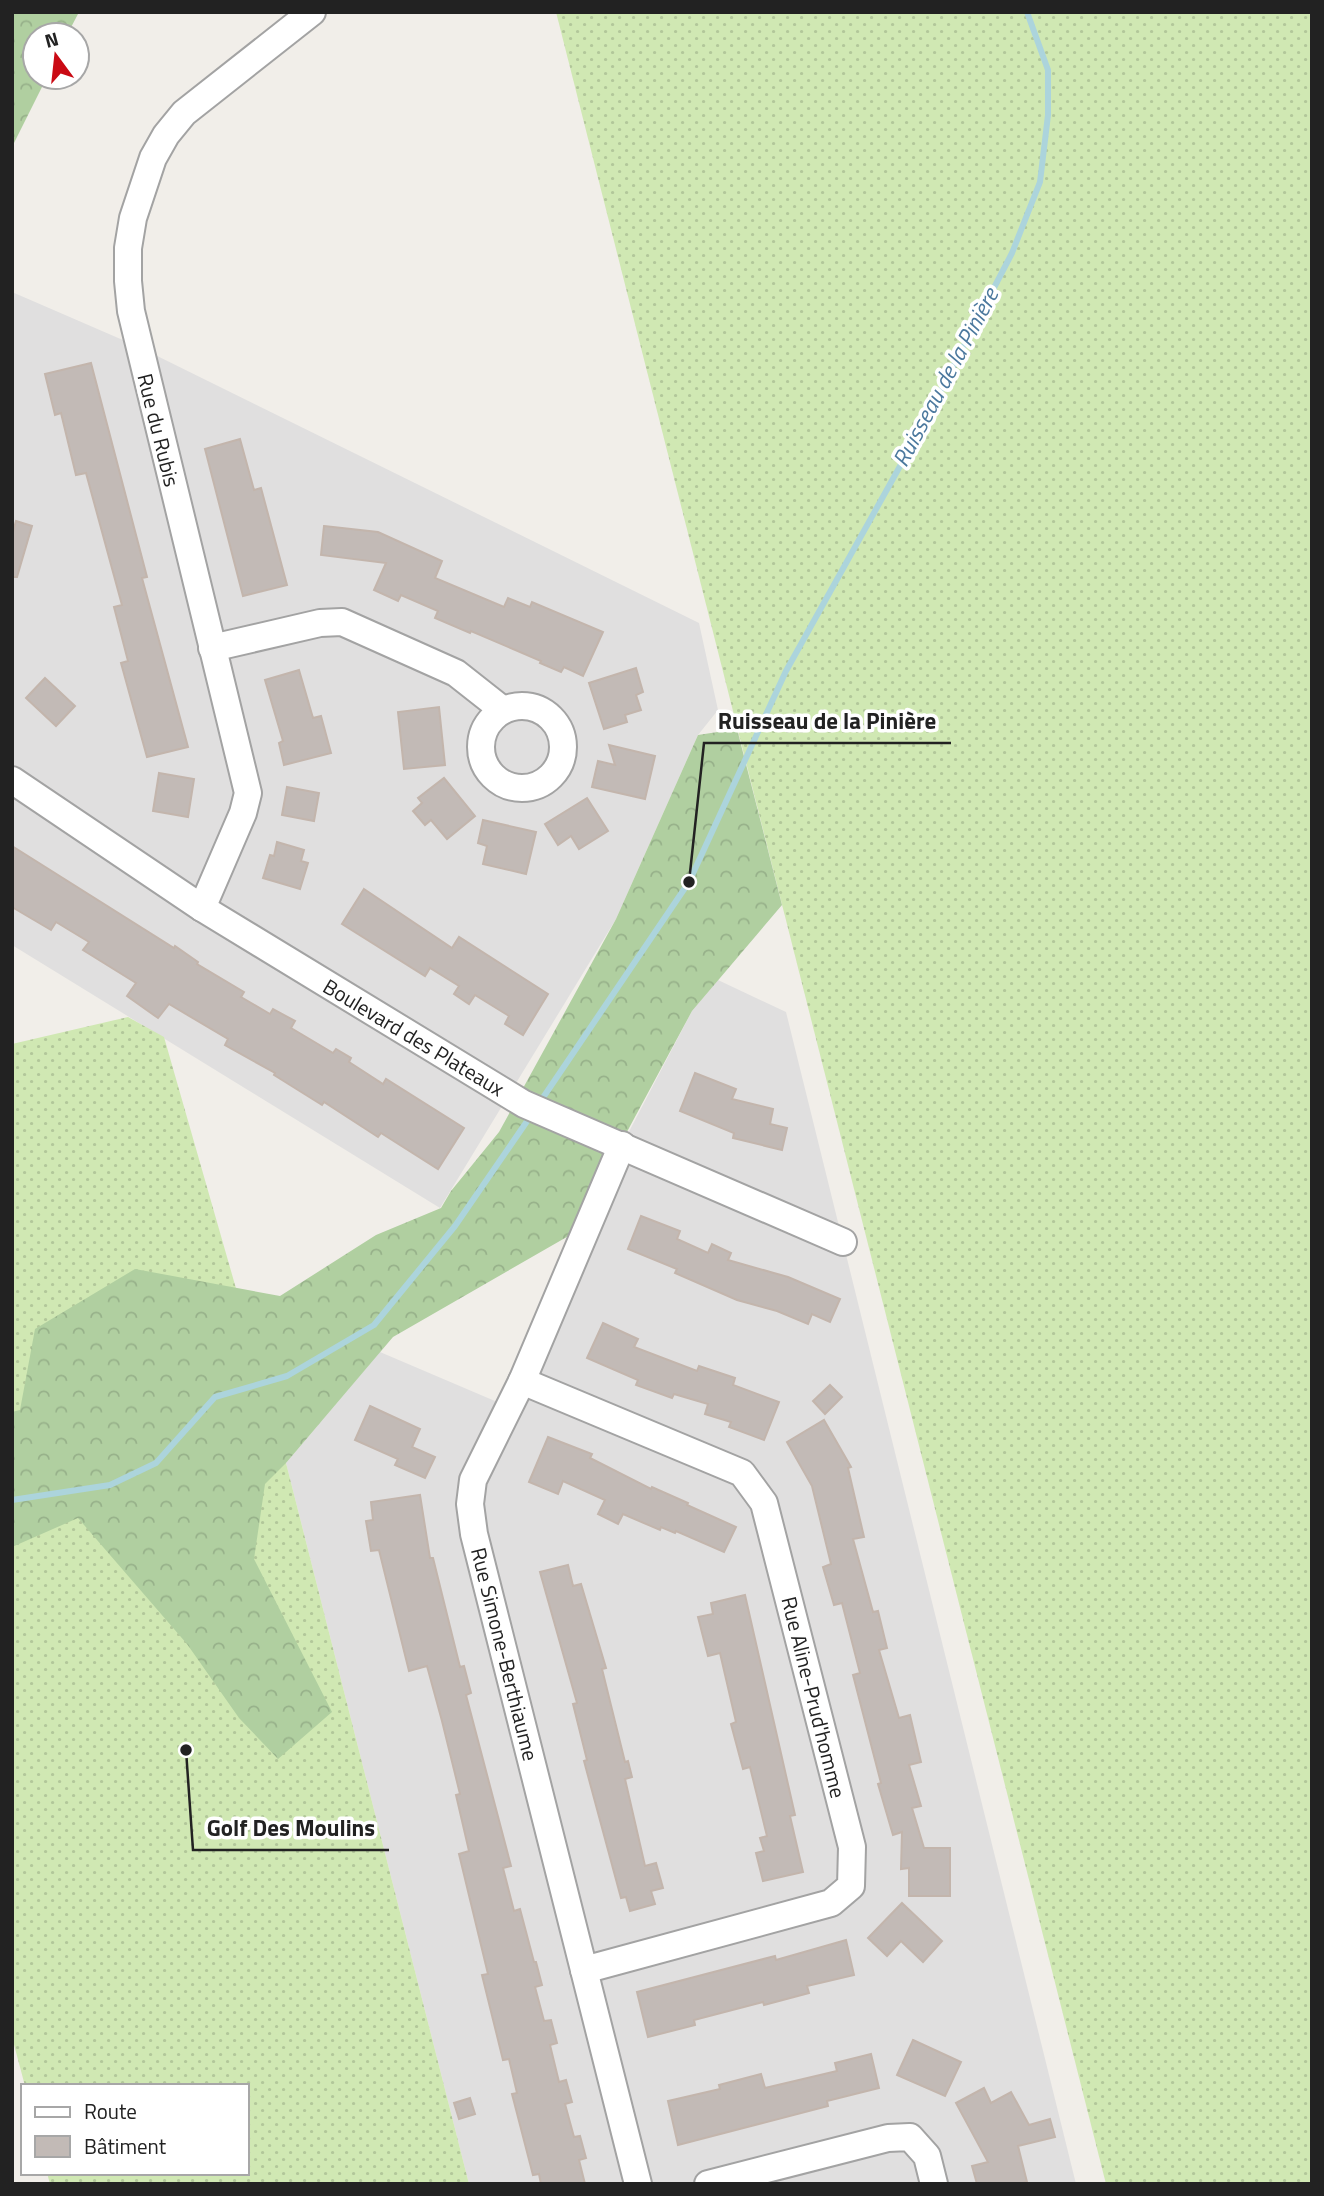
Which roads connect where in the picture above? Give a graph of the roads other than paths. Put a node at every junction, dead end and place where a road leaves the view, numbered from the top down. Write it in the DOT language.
graph roads {
  1 [pos="312,12"];
  2 [pos="212,648"];
  3 [pos="503,710"];
  4 [pos="12,780"];
  5 [pos="202,908"];
  6 [pos="622,1145"];
  7 [pos="843,1242"];
  8 [pos="522,1381"];
  9 [pos="584,1970"];
  10 [pos="638,2184"];
  11 [pos="708,2184"];
  12 [pos="934,2184"];
  1 -- 2 [label="street, Rue du Rubis"];
  2 -- 3 [label="street"];
  2 -- 5 [label="street, Rue du Rubis"];
  4 -- 5 [label="street, Boulevard des Plateaux"];
  5 -- 6 [label="street, Boulevard des Plateaux"];
  6 -- 7 [label="street, Boulevard des Plateaux"];
  6 -- 8 [label="street, Rue Simone-Berthiaume"];
  8 -- 9 [label="street, Rue Simone-Berthiaume"];
  8 -- 9 [label="street, Rue Aline-Prud'homme"];
  9 -- 10 [label="street, Rue Simone-Berthiaume"];
  11 -- 12 [label="street"];
}
